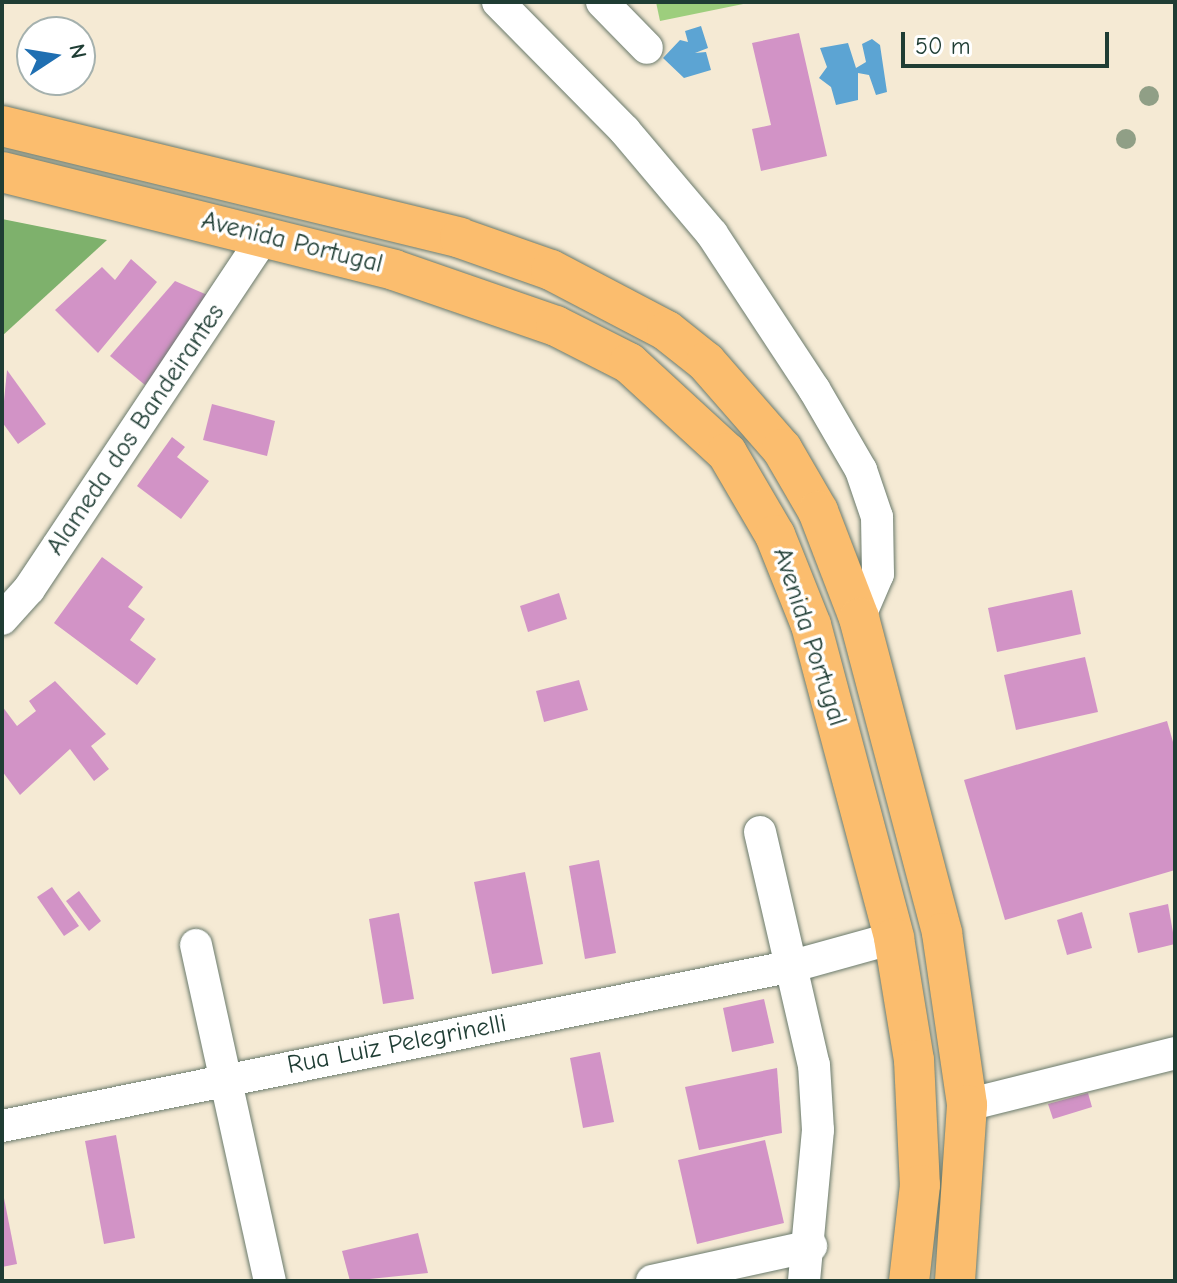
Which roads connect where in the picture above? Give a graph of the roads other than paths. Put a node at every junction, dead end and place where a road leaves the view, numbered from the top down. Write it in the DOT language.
graph roads {
  1 [pos="498,2"];
  2 [pos="602,2"];
  3 [pos="647,48"];
  4 [pos="2,126"];
  5 [pos="2,172"];
  6 [pos="264,236"];
  7 [pos="859,618"];
  8 [pos="2,619"];
  9 [pos="760,832"];
  10 [pos="894,938"];
  11 [pos="196,945"];
  12 [pos="793,966"];
  13 [pos="1175,1053"];
  14 [pos="225,1079"];
  15 [pos="967,1105"];
  16 [pos="2,1126"];
  17 [pos="811,1246"];
  18 [pos="270,1281"];
  19 [pos="652,1281"];
  20 [pos="804,1281"];
  21 [pos="909,1281"];
  22 [pos="955,1281"];
  1 -- 7 [label="street"];
  2 -- 3 [label="street"];
  4 -- 7 [label="main road"];
  5 -- 6 [label="main road, Avenida Portugal"];
  6 -- 8 [label="street, Alameda dos Bandeirantes"];
  6 -- 10 [label="main road, Avenida Portugal"];
  7 -- 15 [label="main road"];
  9 -- 12 [label="street"];
  10 -- 12 [label="street, Rua Luiz Pelegrinelli"];
  10 -- 21 [label="main road, Avenida Portugal"];
  11 -- 14 [label="street"];
  12 -- 14 [label="street, Rua Luiz Pelegrinelli"];
  12 -- 17 [label="street"];
  13 -- 15 [label="street"];
  14 -- 16 [label="street, Rua Luiz Pelegrinelli"];
  14 -- 18 [label="street"];
  15 -- 22 [label="main road"];
  17 -- 19 [label="street"];
  17 -- 20 [label="street"];
}
